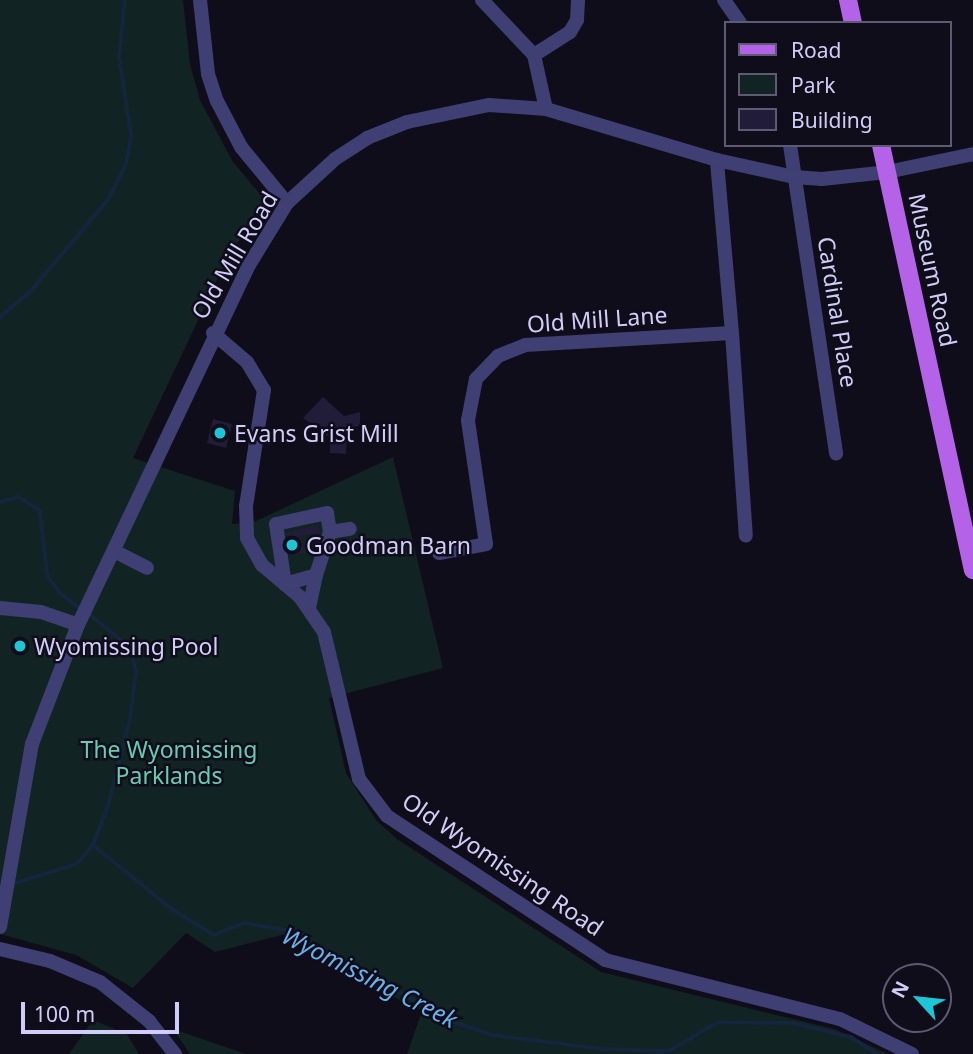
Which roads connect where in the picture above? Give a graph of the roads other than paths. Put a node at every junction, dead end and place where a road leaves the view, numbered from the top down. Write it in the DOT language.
graph roads {
  1 [pos="200,0"];
  2 [pos="482,0"];
  3 [pos="578,0"];
  4 [pos="724,0"];
  5 [pos="848,0"];
  6 [pos="739,21"];
  7 [pos="853,21"];
  8 [pos="534,55"];
  9 [pos="546,109"];
  10 [pos="790,147"];
  11 [pos="881,147"];
  12 [pos="973,154"];
  13 [pos="717,160"];
  14 [pos="887,172"];
  15 [pos="794,177"];
  16 [pos="287,202"];
  17 [pos="213,333"];
  18 [pos="732,333"];
  19 [pos="836,454"];
  20 [pos="350,529"];
  21 [pos="330,532"];
  22 [pos="746,536"];
  23 [pos="114,551"];
  24 [pos="439,553"];
  25 [pos="148,568"];
  26 [pos="973,569"];
  27 [pos="316,575"];
  28 [pos="285,584"];
  29 [pos="0,608"];
  30 [pos="309,608"];
  31 [pos="79,623"];
  32 [pos="5,856"];
  33 [pos="0,927"];
  34 [pos="0,949"];
  35 [pos="174,1054"];
  36 [pos="912,1054"];
  1 -- 16 [label="street"];
  2 -- 8 [label="street"];
  3 -- 8 [label="street"];
  4 -- 6 [label="street"];
  5 -- 7 [label="main road"];
  8 -- 9 [label="street"];
  9 -- 13 [label="street, Old Mill Road"];
  9 -- 16 [label="street, Old Mill Road"];
  10 -- 15 [label="street, Cardinal Place"];
  11 -- 14 [label="main road, Museum Road"];
  12 -- 14 [label="street, Old Mill Road"];
  13 -- 15 [label="street, Old Mill Road"];
  13 -- 18 [label="street"];
  14 -- 15 [label="street, Old Mill Road"];
  14 -- 26 [label="main road, Museum Road"];
  15 -- 19 [label="street, Cardinal Place"];
  16 -- 17 [label="street, Old Mill Road"];
  17 -- 23 [label="street, Old Mill Road"];
  17 -- 28 [label="street, Old Wyomissing Road"];
  18 -- 22 [label="street"];
  18 -- 24 [label="street, Old Mill Lane"];
  20 -- 21 [label="street"];
  21 -- 27 [label="street"];
  21 -- 28 [label="street"];
  23 -- 25 [label="street"];
  23 -- 31 [label="street, Old Mill Road"];
  27 -- 28 [label="street"];
  27 -- 30 [label="street"];
  28 -- 30 [label="street, Old Wyomissing Road"];
  29 -- 31 [label="street"];
  30 -- 36 [label="street, Old Wyomissing Road"];
  31 -- 32 [label="street, Old Mill Road"];
  32 -- 33 [label="street, Old Mill Road"];
  34 -- 35 [label="street"];
}
